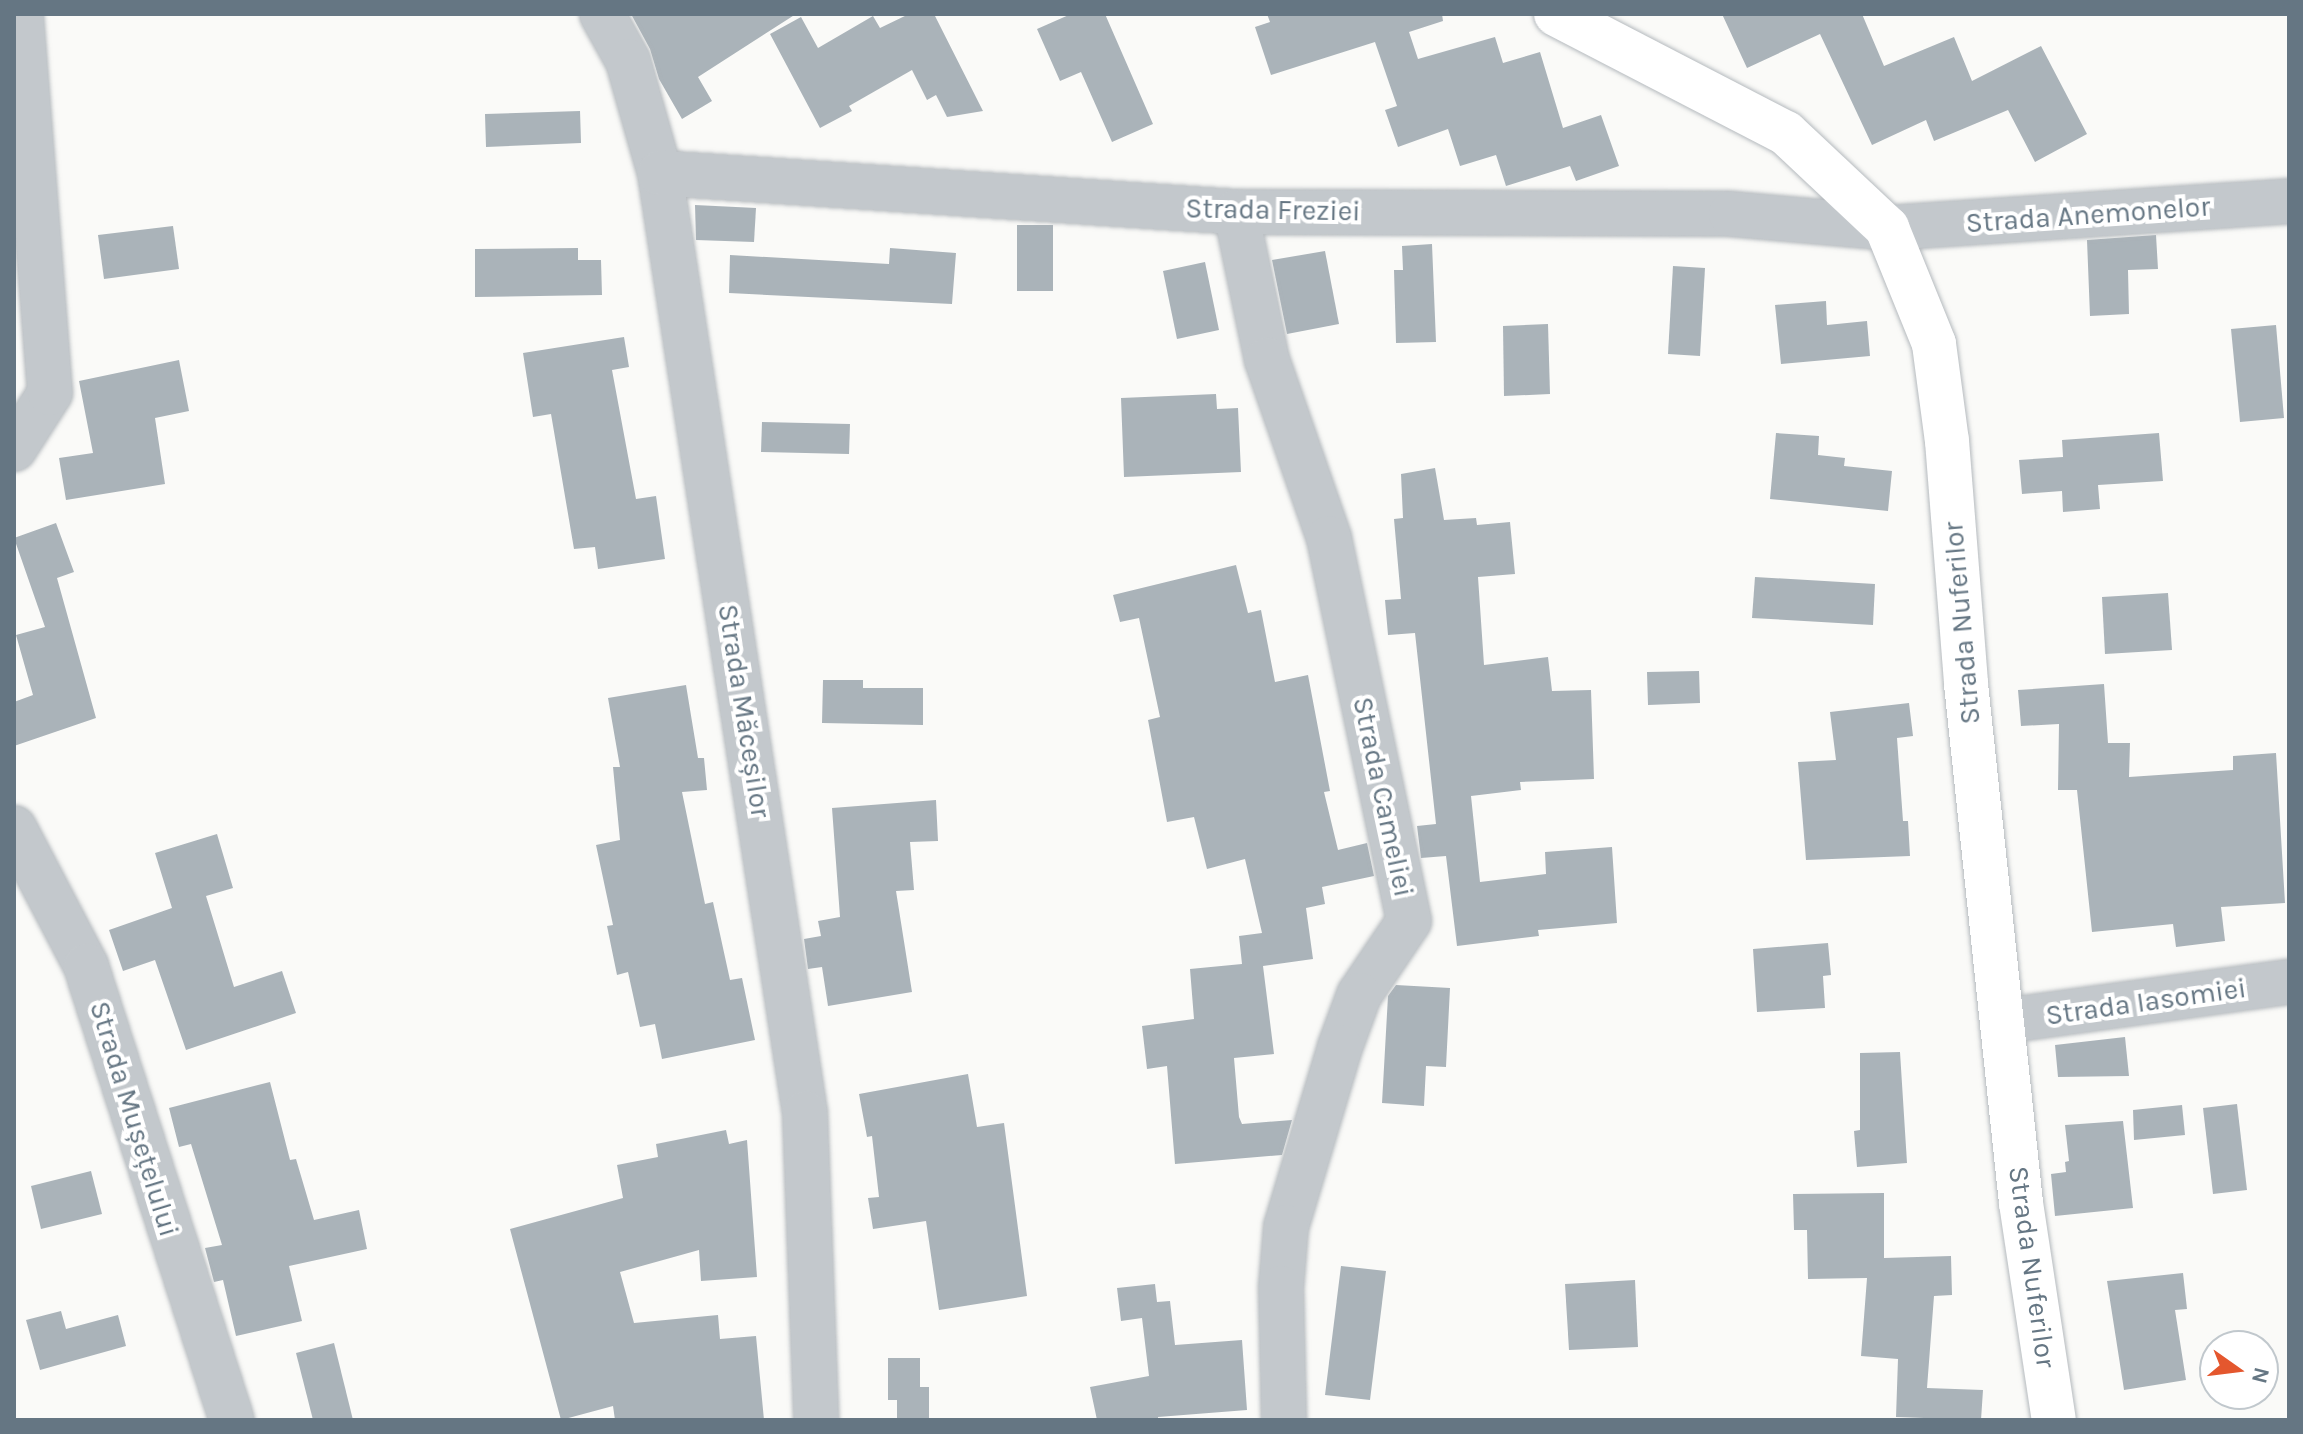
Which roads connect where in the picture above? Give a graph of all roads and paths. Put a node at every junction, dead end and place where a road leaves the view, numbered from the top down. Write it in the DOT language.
graph roads {
  1 [pos="21,14"];
  2 [pos="602,14"];
  3 [pos="1556,14"];
  4 [pos="660,173"];
  5 [pos="2289,201"];
  6 [pos="1236,212"];
  7 [pos="1887,228"];
  8 [pos="14,449"];
  9 [pos="14,828"];
  10 [pos="2289,982"];
  11 [pos="2003,1021"];
  12 [pos="232,1420"];
  13 [pos="816,1420"];
  14 [pos="1284,1420"];
  15 [pos="2054,1420"];
  1 -- 8 [label="street"];
  2 -- 4 [label="street, Strada Măceșilor"];
  3 -- 7 [label="main road, Strada Nuferilor"];
  4 -- 6 [label="street, Strada Freziei"];
  4 -- 13 [label="street, Strada Măceșilor"];
  5 -- 7 [label="street, Strada Anemonelor"];
  6 -- 7 [label="street, Strada Freziei"];
  6 -- 14 [label="street, Strada Cameliei"];
  7 -- 11 [label="main road, Strada Nuferilor"];
  9 -- 12 [label="street, Strada Mușețelului"];
  10 -- 11 [label="street, Strada Iasomiei"];
  11 -- 15 [label="main road, Strada Nuferilor"];
}
